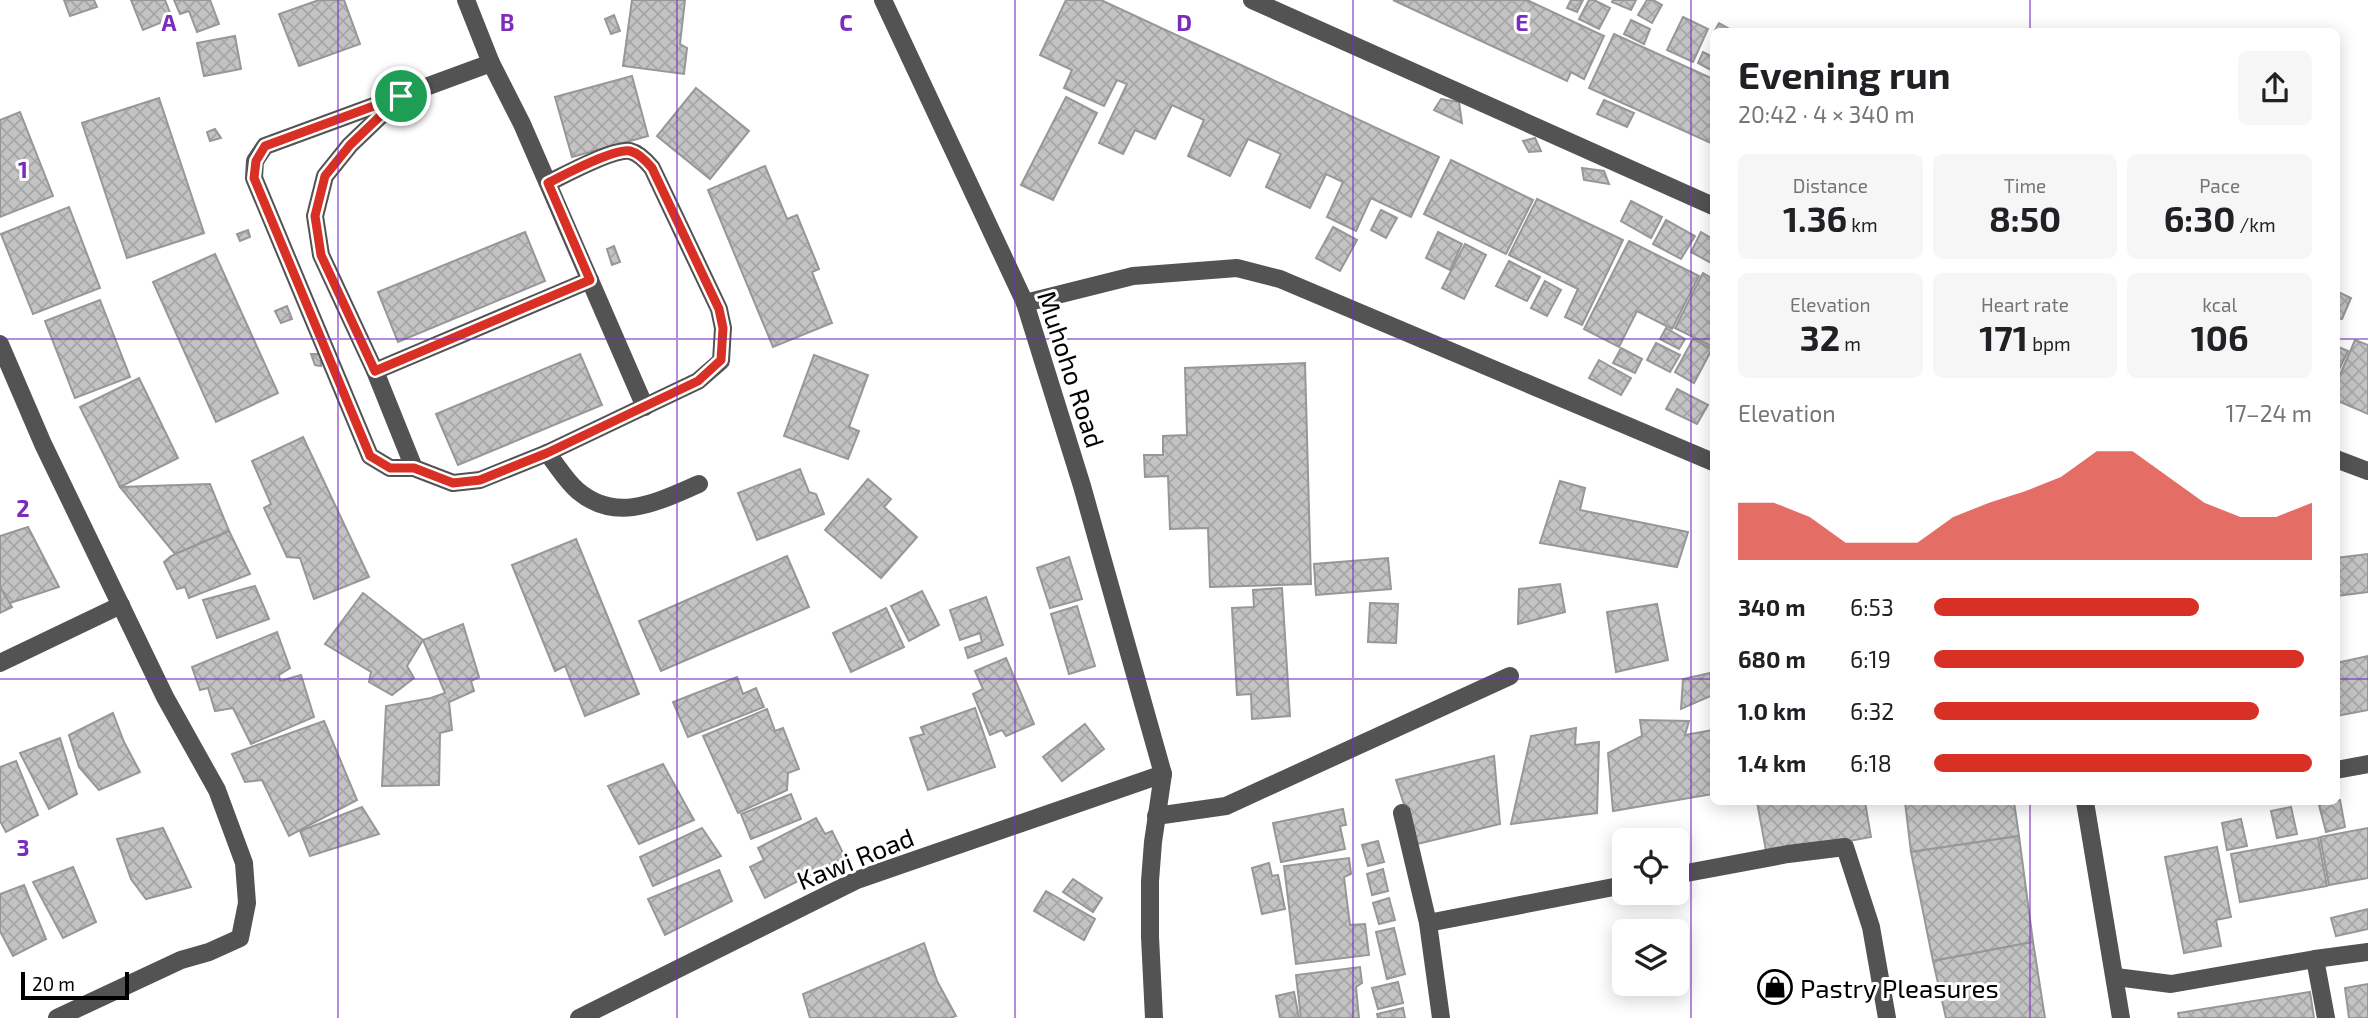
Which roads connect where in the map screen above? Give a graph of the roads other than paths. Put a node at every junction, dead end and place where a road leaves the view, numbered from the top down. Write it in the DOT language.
graph roads {
  1 [pos="466,0"];
  2 [pos="883,0"];
  3 [pos="1252,0"];
  4 [pos="491,62"];
  5 [pos="401,96"];
  6 [pos="548,183"];
  7 [pos="1710,205"];
  8 [pos="590,280"];
  9 [pos="1026,303"];
  10 [pos="0,344"];
  11 [pos="375,371"];
  12 [pos="645,407"];
  13 [pos="547,453"];
  14 [pos="2340,460"];
  15 [pos="1710,462"];
  16 [pos="414,468"];
  17 [pos="2368,471"];
  18 [pos="699,484"];
  19 [pos="121,605"];
  20 [pos="0,663"];
  21 [pos="1510,676"];
  22 [pos="2368,764"];
  23 [pos="2340,769"];
  24 [pos="1163,774"];
  25 [pos="2086,805"];
  26 [pos="1402,813"];
  27 [pos="1156,816"];
  28 [pos="1689,872"];
  29 [pos="1612,887"];
  30 [pos="1428,923"];
  31 [pos="2368,952"];
  32 [pos="2315,959"];
  33 [pos="2116,977"];
  34 [pos="57,1018"];
  35 [pos="579,1018"];
  36 [pos="1154,1018"];
  37 [pos="1441,1018"];
  38 [pos="1887,1018"];
  39 [pos="2121,1018"];
  40 [pos="2326,1018"];
  1 -- 4 [label="street"];
  2 -- 9 [label="street, Muhoho Road"];
  3 -- 7 [label="street"];
  4 -- 5 [label="street"];
  4 -- 6 [label="street"];
  5 -- 11 [label="street"];
  5 -- 16 [label="street"];
  6 -- 8 [label="street"];
  6 -- 12 [label="street"];
  8 -- 11 [label="street"];
  8 -- 12 [label="street"];
  9 -- 15 [label="street"];
  9 -- 24 [label="street, Muhoho Road"];
  10 -- 19 [label="street"];
  11 -- 16 [label="street"];
  12 -- 13 [label="street"];
  13 -- 16 [label="street"];
  13 -- 18 [label="street"];
  14 -- 17 [label="street"];
  19 -- 20 [label="street"];
  19 -- 34 [label="street"];
  21 -- 27 [label="street"];
  22 -- 23 [label="street"];
  24 -- 27 [label="street"];
  24 -- 35 [label="street, Kawi Road"];
  25 -- 33 [label="street"];
  26 -- 30 [label="street"];
  27 -- 36 [label="street"];
  28 -- 38 [label="street"];
  29 -- 30 [label="street"];
  30 -- 37 [label="street"];
  31 -- 32 [label="street"];
  32 -- 33 [label="street"];
  32 -- 40 [label="street"];
  33 -- 39 [label="street"];
}
